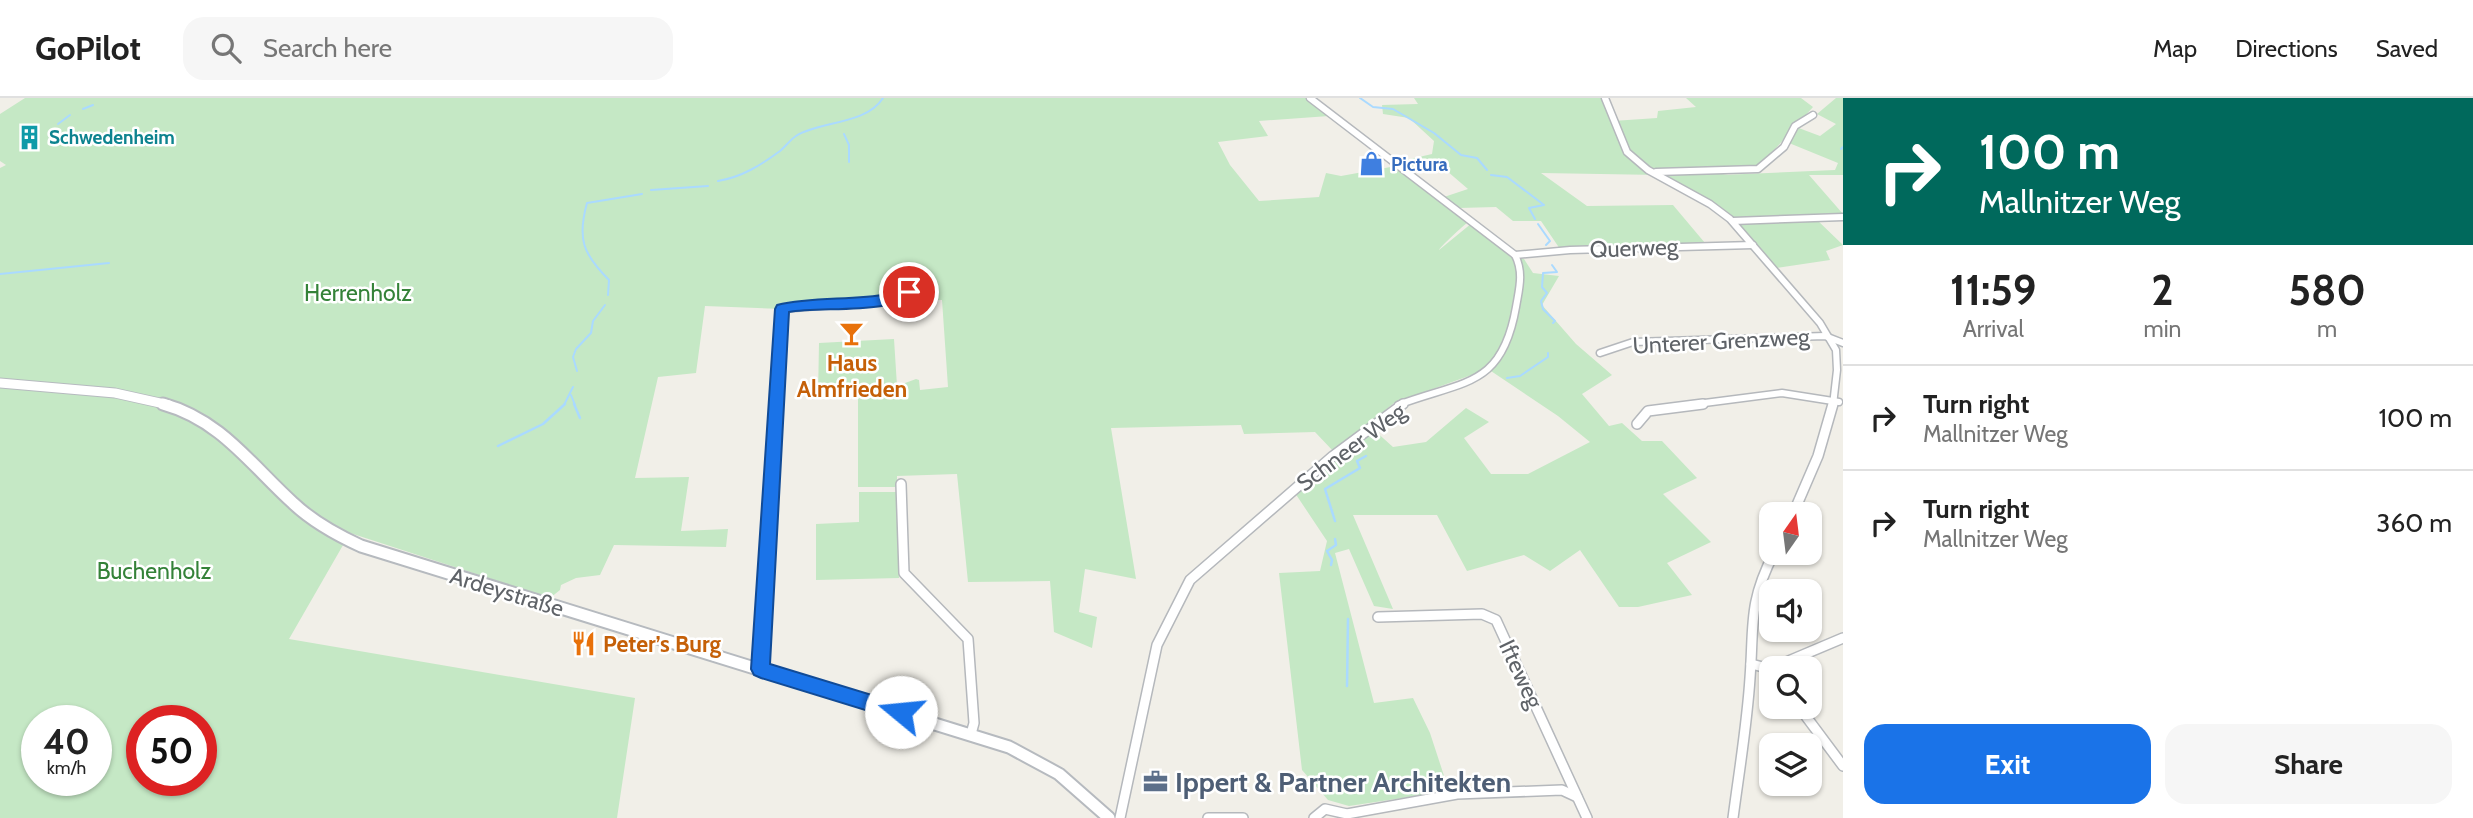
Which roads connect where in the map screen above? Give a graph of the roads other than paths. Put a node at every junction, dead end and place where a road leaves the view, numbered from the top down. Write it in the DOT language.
graph roads {
  1 [pos="1310,98"];
  2 [pos="1605,98"];
  3 [pos="1813,115"];
  4 [pos="1653,172"];
  5 [pos="1843,217"];
  6 [pos="1733,221"];
  7 [pos="1753,245"];
  8 [pos="1515,255"];
  9 [pos="909,292"];
  10 [pos="1830,339"];
  11 [pos="1843,343"];
  12 [pos="1600,354"];
  13 [pos="0,383"];
  14 [pos="1839,402"];
  15 [pos="1637,424"];
  16 [pos="901,484"];
  17 [pos="1799,502"];
  18 [pos="1768,565"];
  19 [pos="1378,617"];
  20 [pos="1843,638"];
  21 [pos="1801,656"];
  22 [pos="1751,664"];
  23 [pos="1759,666"];
  24 [pos="761,669"];
  25 [pos="1808,719"];
  26 [pos="971,734"];
  27 [pos="1843,766"];
  28 [pos="1578,798"];
  29 [pos="1120,818"];
  30 [pos="1208,818"];
  31 [pos="1243,818"];
  32 [pos="1314,818"];
  33 [pos="1587,818"];
  34 [pos="1733,818"];
  1 -- 8 [label="street"];
  2 -- 4 [label="street"];
  3 -- 4 [label="street"];
  4 -- 6 [label="street"];
  5 -- 6 [label="street"];
  6 -- 7 [label="street"];
  7 -- 8 [label="street, Querweg"];
  7 -- 10 [label="street"];
  8 -- 29 [label="street, Schneer Weg"];
  9 -- 24 [label="street"];
  10 -- 11 [label="street, Unterer Grenzweg"];
  10 -- 12 [label="street, Unterer Grenzweg"];
  10 -- 14 [label="street"];
  13 -- 24 [label="main road, Ardeystraße"];
  14 -- 15 [label="street"];
  14 -- 17 [label="street"];
  16 -- 26 [label="street"];
  18 -- 22 [label="street"];
  19 -- 28 [label="street, Ifteweg"];
  20 -- 21 [label="street"];
  22 -- 23 [label="street"];
  22 -- 34 [label="street"];
  24 -- 26 [label="main road, Ardeystraße"];
  25 -- 27 [label="street"];
  26 -- 29 [label="main road, Ardeystraße"];
  28 -- 32 [label="street"];
  28 -- 33 [label="street, Ifteweg"];
  30 -- 31 [label="street"];
}
